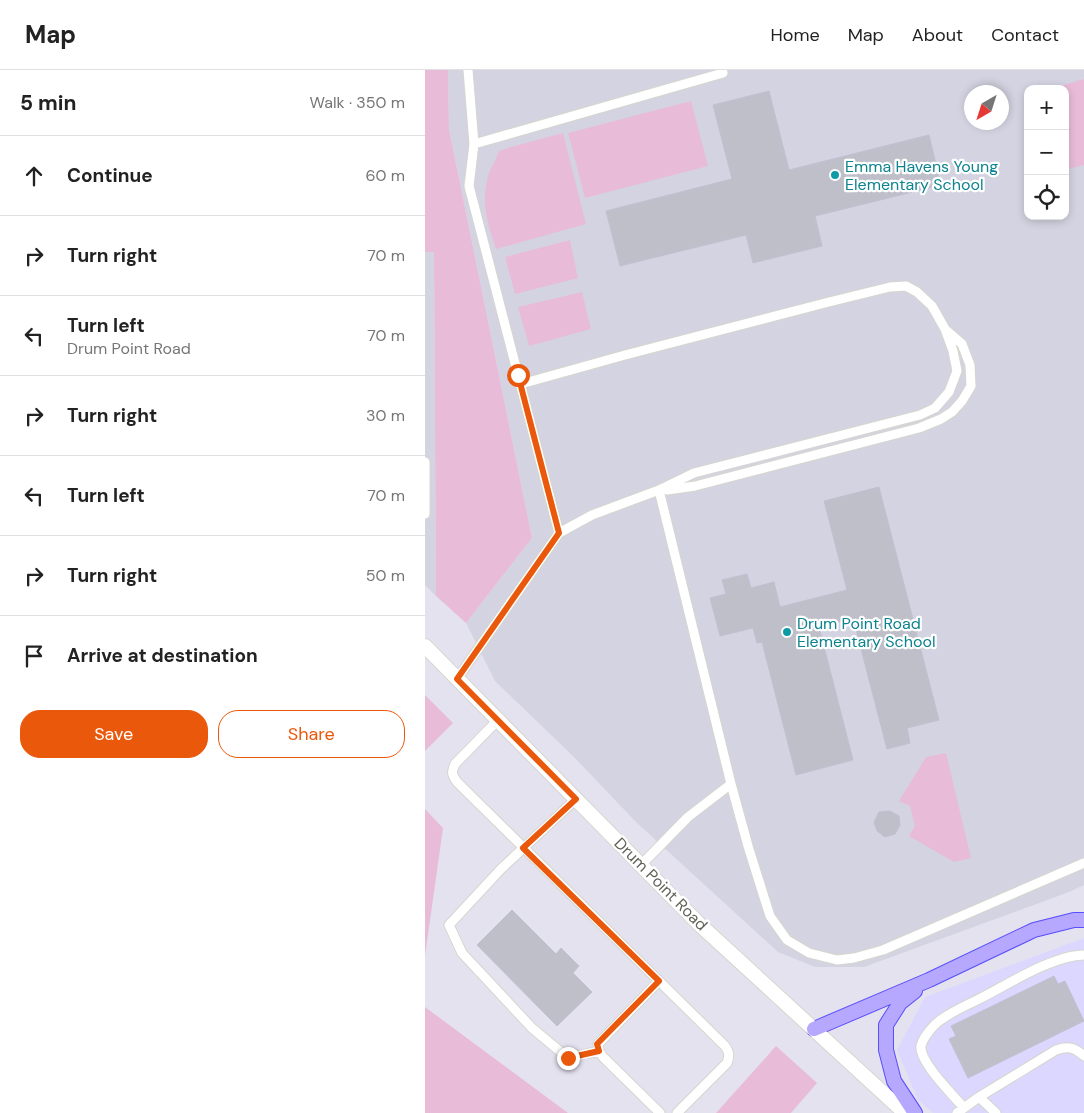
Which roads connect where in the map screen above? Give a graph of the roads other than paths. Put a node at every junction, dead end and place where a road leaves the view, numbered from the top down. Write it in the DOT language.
graph roads {
  1 [pos="468,70"];
  2 [pos="722,70"];
  3 [pos="474,144"];
  4 [pos="945,330"];
  5 [pos="521,384"];
  6 [pos="864,429"];
  7 [pos="867,442"];
  8 [pos="425,462"];
  9 [pos="425,472"];
  10 [pos="659,490"];
  11 [pos="425,514"];
  12 [pos="559,533"];
  13 [pos="425,646"];
  14 [pos="457,679"];
  15 [pos="498,720"];
  16 [pos="731,784"];
  17 [pos="576,799"];
  18 [pos="523,848"];
  19 [pos="1084,863"];
  20 [pos="641,865"];
  21 [pos="1084,920"];
  22 [pos="1084,955"];
  23 [pos="929,980"];
  24 [pos="659,981"];
  25 [pos="814,1029"];
  26 [pos="599,1051"];
  27 [pos="1084,1056"];
  28 [pos="979,1097"];
  29 [pos="961,1110"];
  30 [pos="660,1113"];
  31 [pos="677,1113"];
  32 [pos="905,1113"];
  33 [pos="915,1113"];
  34 [pos="996,1113"];
  1 -- 3 [label="lane"];
  2 -- 3 [label="lane"];
  3 -- 5 [label="lane"];
  4 -- 5 [label="lane"];
  4 -- 6 [label="lane"];
  4 -- 7 [label="lane"];
  5 -- 12 [label="lane"];
  6 -- 7 [label="lane"];
  6 -- 10 [label="lane"];
  7 -- 10 [label="lane"];
  8 -- 9 [label="lane"];
  9 -- 11 [label="lane"];
  10 -- 12 [label="lane"];
  10 -- 16 [label="lane"];
  12 -- 14 [label="lane"];
  13 -- 14 [label="street, Drum Point Road"];
  14 -- 15 [label="street, Drum Point Road"];
  15 -- 17 [label="street, Drum Point Road"];
  15 -- 18 [label="lane"];
  16 -- 19 [label="lane"];
  16 -- 20 [label="lane"];
  17 -- 18 [label="lane"];
  17 -- 20 [label="street, Drum Point Road"];
  18 -- 24 [label="lane"];
  18 -- 26 [label="lane"];
  20 -- 25 [label="street, Drum Point Road"];
  21 -- 23 [label="main road"];
  22 -- 29 [label="lane"];
  23 -- 25 [label="main road"];
  23 -- 33 [label="main road"];
  24 -- 26 [label="lane"];
  24 -- 31 [label="lane"];
  25 -- 32 [label="street, Drum Point Road"];
  26 -- 30 [label="lane"];
  27 -- 28 [label="lane"];
  28 -- 29 [label="lane"];
  28 -- 34 [label="lane"];
}
